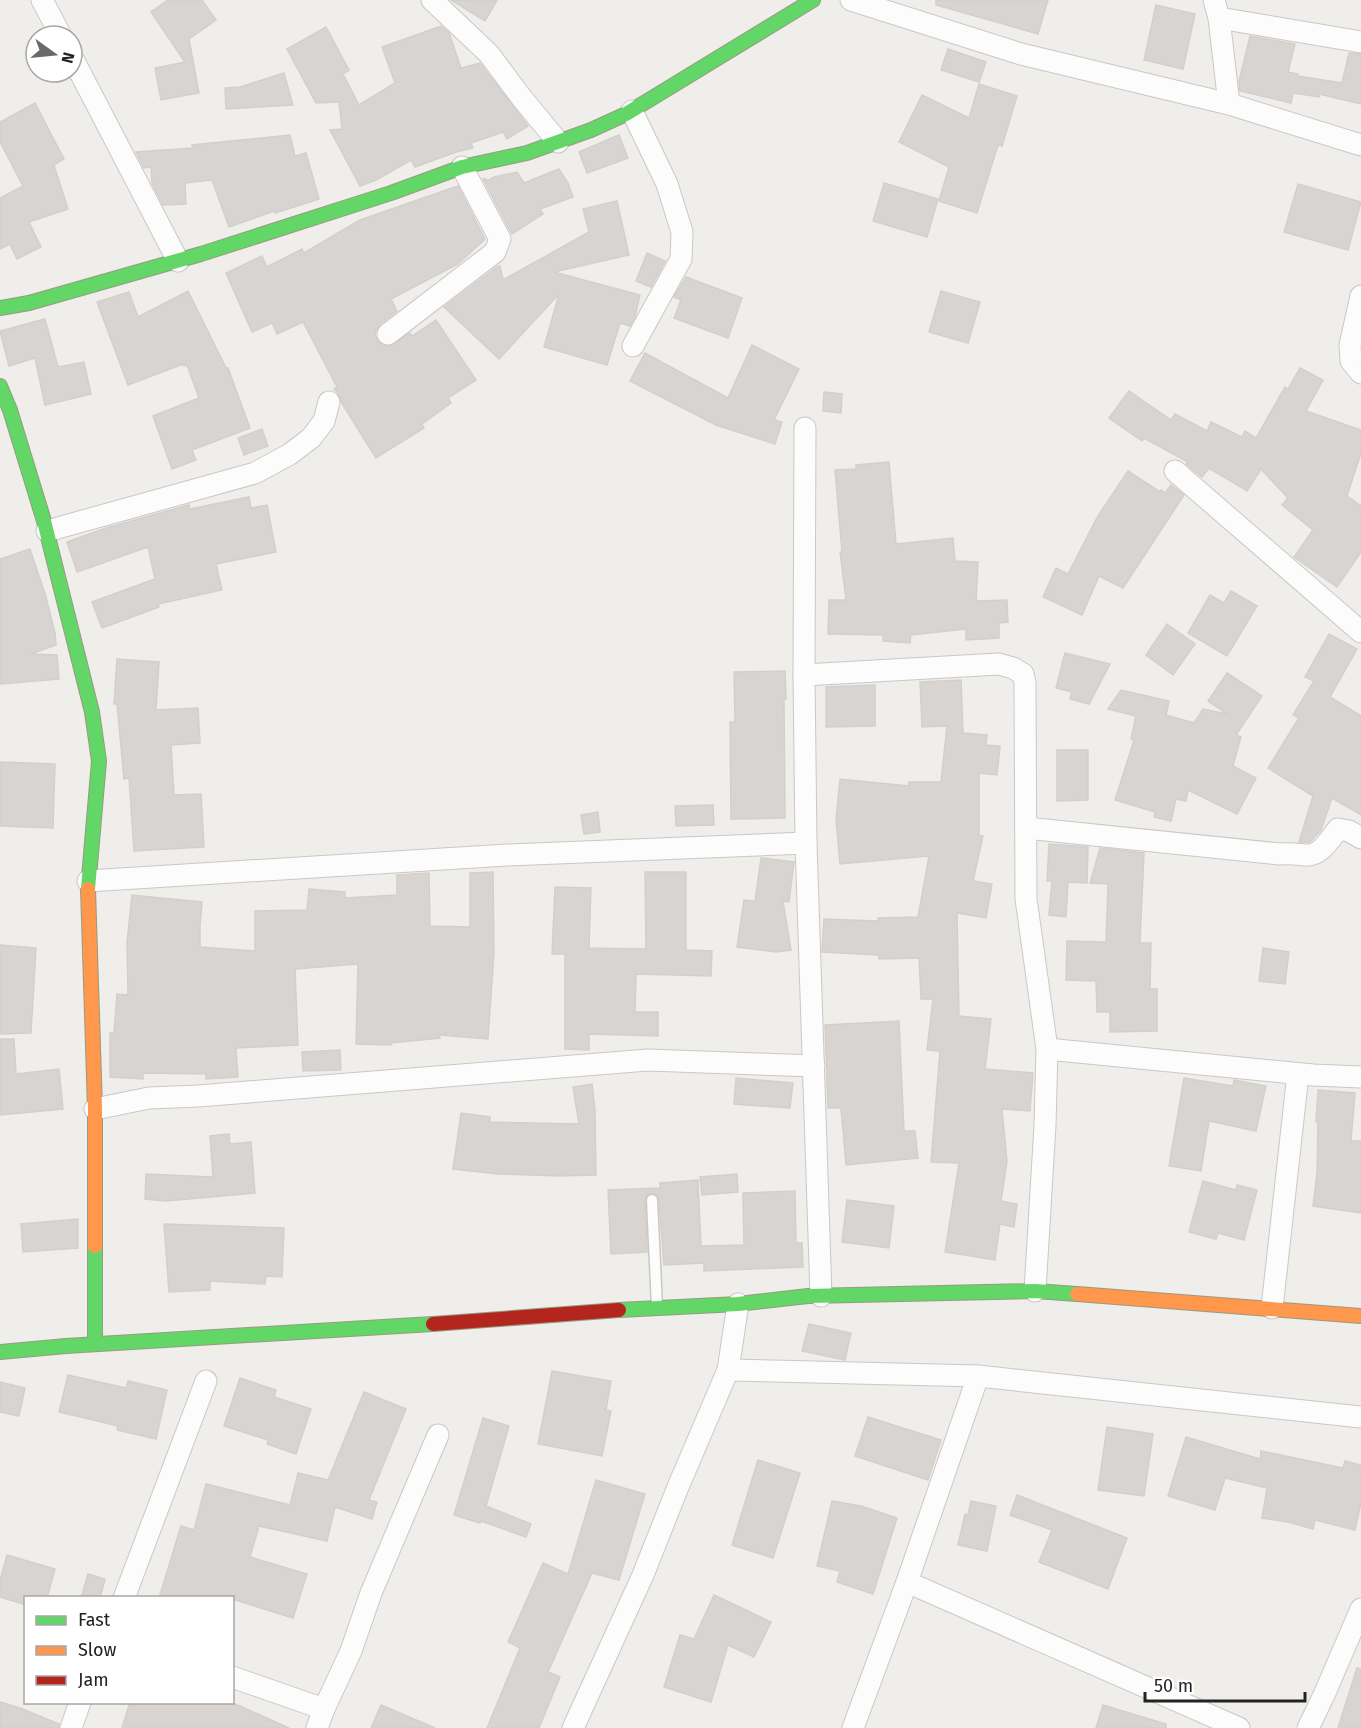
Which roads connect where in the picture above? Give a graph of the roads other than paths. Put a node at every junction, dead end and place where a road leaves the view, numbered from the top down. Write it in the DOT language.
graph roads {
  1 [pos="42,0"];
  2 [pos="432,0"];
  3 [pos="813,0"];
  4 [pos="851,0"];
  5 [pos="1216,9"];
  6 [pos="55,24"];
  7 [pos="1361,42"];
  8 [pos="84,80"];
  9 [pos="1229,104"];
  10 [pos="632,111"];
  11 [pos="558,142"];
  12 [pos="1361,145"];
  13 [pos="462,167"];
  14 [pos="178,261"];
  15 [pos="1361,296"];
  16 [pos="0,308"];
  17 [pos="388,334"];
  18 [pos="633,346"];
  19 [pos="1361,373"];
  20 [pos="0,386"];
  21 [pos="329,402"];
  22 [pos="805,428"];
  23 [pos="1175,471"];
  24 [pos="46,531"];
  25 [pos="1361,632"];
  26 [pos="804,675"];
  27 [pos="1026,828"];
  28 [pos="1361,838"];
  29 [pos="806,843"];
  30 [pos="88,881"];
  31 [pos="1047,1049"];
  32 [pos="814,1066"];
  33 [pos="1298,1074"];
  34 [pos="1361,1077"];
  35 [pos="95,1109"];
  36 [pos="652,1200"];
  37 [pos="1035,1290"];
  38 [pos="820,1296"];
  39 [pos="738,1304"];
  40 [pos="657,1307"];
  41 [pos="1272,1308"];
  42 [pos="1361,1316"];
  43 [pos="95,1344"];
  44 [pos="0,1352"];
  45 [pos="728,1370"];
  46 [pos="978,1376"];
  47 [pos="206,1381"];
  48 [pos="1361,1417"];
  49 [pos="438,1435"];
  50 [pos="907,1582"];
  51 [pos="125,1596"];
  52 [pos="1360,1614"];
  53 [pos="234,1678"];
  54 [pos="79,1704"];
  55 [pos="320,1719"];
  56 [pos="71,1728"];
  57 [pos="573,1728"];
  58 [pos="853,1728"];
  59 [pos="1239,1728"];
  60 [pos="1308,1728"];
  1 -- 6 [label="street"];
  2 -- 11 [label="street"];
  3 -- 10 [label="street"];
  4 -- 9 [label="street"];
  5 -- 7 [label="street"];
  5 -- 9 [label="street"];
  8 -- 14 [label="street"];
  9 -- 12 [label="street"];
  10 -- 11 [label="street"];
  10 -- 18 [label="street"];
  11 -- 13 [label="street"];
  13 -- 14 [label="street"];
  13 -- 17 [label="street"];
  14 -- 16 [label="street"];
  15 -- 19 [label="street"];
  20 -- 24 [label="street"];
  21 -- 24 [label="street"];
  22 -- 26 [label="street"];
  23 -- 25 [label="street"];
  24 -- 30 [label="street"];
  26 -- 27 [label="street"];
  26 -- 29 [label="street"];
  27 -- 28 [label="street"];
  27 -- 31 [label="street"];
  29 -- 30 [label="street"];
  29 -- 32 [label="street"];
  30 -- 35 [label="street"];
  31 -- 33 [label="street"];
  31 -- 37 [label="street"];
  32 -- 35 [label="street"];
  32 -- 38 [label="street"];
  33 -- 34 [label="street"];
  33 -- 41 [label="street"];
  35 -- 43 [label="street"];
  36 -- 40 [label="lane"];
  37 -- 38 [label="street"];
  37 -- 41 [label="street"];
  38 -- 39 [label="street"];
  39 -- 40 [label="street"];
  39 -- 45 [label="street"];
  40 -- 43 [label="street"];
  41 -- 42 [label="street"];
  43 -- 44 [label="street"];
  45 -- 46 [label="street"];
  45 -- 57 [label="street"];
  46 -- 48 [label="street"];
  46 -- 50 [label="street"];
  47 -- 51 [label="street"];
  49 -- 55 [label="street"];
  50 -- 58 [label="street"];
  50 -- 59 [label="street"];
  52 -- 60 [label="street"];
  53 -- 55 [label="street"];
  54 -- 56 [label="street"];
}
